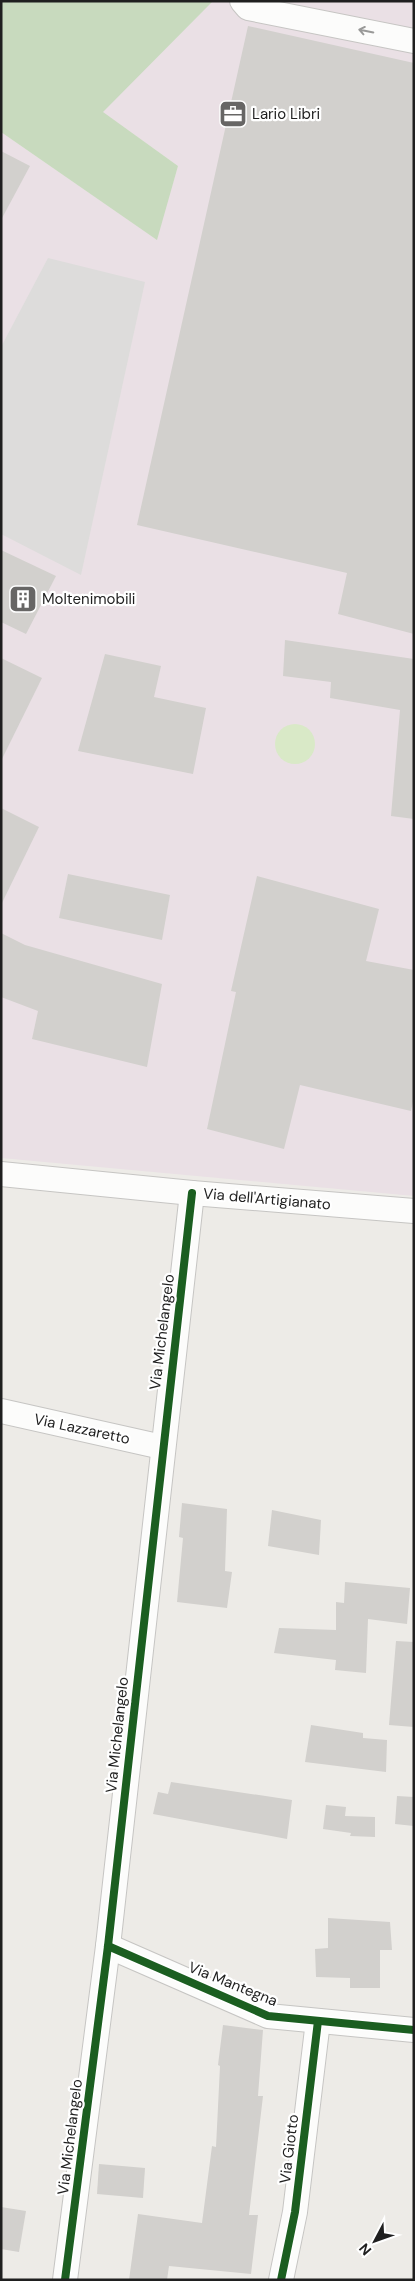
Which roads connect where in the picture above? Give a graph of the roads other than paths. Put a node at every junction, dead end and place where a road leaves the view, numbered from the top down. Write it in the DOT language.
graph roads {
  1 [pos="242,1"];
  2 [pos="414,40"];
  3 [pos="1,1174"];
  4 [pos="192,1193"];
  5 [pos="414,1211"];
  6 [pos="1,1411"];
  7 [pos="162,1447"];
  8 [pos="108,1946"];
  9 [pos="318,2021"];
  10 [pos="414,2030"];
  11 [pos="66,2280"];
  12 [pos="281,2280"];
  2 -- 1 [label="street, one-way"];
  3 -- 4 [label="street, Via dell'Artigianato"];
  4 -- 5 [label="street, Via dell'Artigianato"];
  4 -- 7 [label="street, Via Michelangelo"];
  6 -- 7 [label="street, Via Lazzaretto"];
  7 -- 8 [label="street, Via Michelangelo"];
  8 -- 9 [label="street, Via Mantegna"];
  8 -- 11 [label="street, Via Michelangelo"];
  9 -- 10 [label="street, Via Mantegna"];
  9 -- 12 [label="street, Via Giotto"];
}
